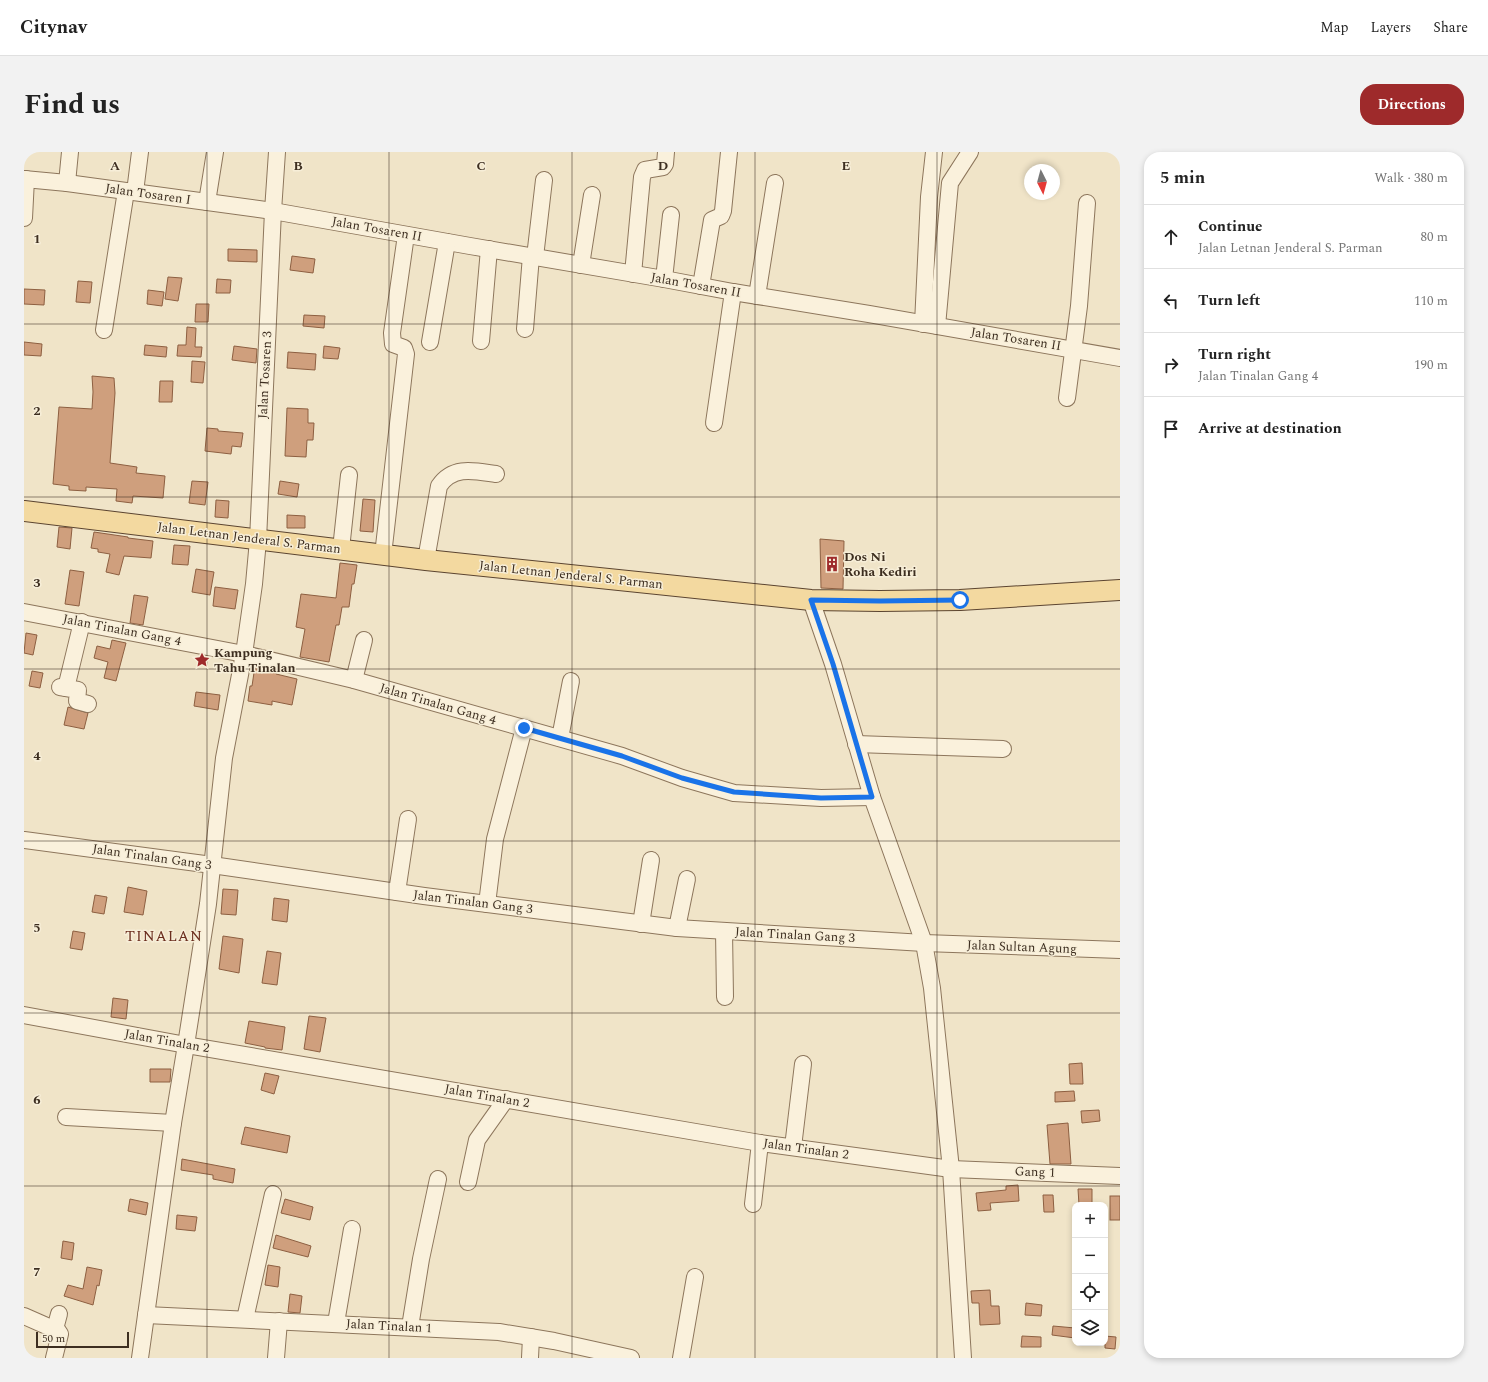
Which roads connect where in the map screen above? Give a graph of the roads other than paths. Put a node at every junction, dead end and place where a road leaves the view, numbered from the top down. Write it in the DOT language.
graph roads {
  1 [pos="70,152"];
  2 [pos="140,152"];
  3 [pos="214,152"];
  4 [pos="277,152"];
  5 [pos="666,152"];
  6 [pos="729,152"];
  7 [pos="934,152"];
  8 [pos="970,152"];
  9 [pos="25,179"];
  10 [pos="544,180"];
  11 [pos="67,183"];
  12 [pos="775,183"];
  13 [pos="130,191"];
  14 [pos="592,196"];
  15 [pos="207,202"];
  16 [pos="1087,203"];
  17 [pos="273,210"];
  18 [pos="671,215"];
  19 [pos="24,218"];
  20 [pos="406,235"];
  21 [pos="447,242"];
  22 [pos="489,250"];
  23 [pos="533,257"];
  24 [pos="581,265"];
  25 [pos="633,274"];
  26 [pos="664,279"];
  27 [pos="701,286"];
  28 [pos="733,292"];
  29 [pos="757,296"];
  30 [pos="930,325"];
  31 [pos="525,329"];
  32 [pos="104,330"];
  33 [pos="481,341"];
  34 [pos="430,342"];
  35 [pos="1073,349"];
  36 [pos="1120,358"];
  37 [pos="1068,398"];
  38 [pos="714,423"];
  39 [pos="496,474"];
  40 [pos="349,475"];
  41 [pos="24,511"];
  42 [pos="258,540"];
  43 [pos="341,550"];
  44 [pos="384,555"];
  45 [pos="426,560"];
  46 [pos="1120,590"];
  47 [pos="811,600"];
  48 [pos="24,612"];
  49 [pos="82,622"];
  50 [pos="364,640"];
  51 [pos="244,654"];
  52 [pos="354,680"];
  53 [pos="571,681"];
  54 [pos="88,704"];
  55 [pos="524,728"];
  56 [pos="560,738"];
  57 [pos="856,744"];
  58 [pos="1003,750"];
  59 [pos="872,797"];
  60 [pos="408,819"];
  61 [pos="24,840"];
  62 [pos="651,860"];
  63 [pos="212,865"];
  64 [pos="687,879"];
  65 [pos="397,892"];
  66 [pos="487,904"];
  67 [pos="640,924"];
  68 [pos="677,928"];
  69 [pos="724,931"];
  70 [pos="924,943"];
  71 [pos="1120,950"];
  72 [pos="725,997"];
  73 [pos="24,1015"];
  74 [pos="186,1045"];
  75 [pos="803,1064"];
  76 [pos="506,1099"];
  77 [pos="66,1117"];
  78 [pos="173,1124"];
  79 [pos="760,1143"];
  80 [pos="793,1147"];
  81 [pos="951,1169"];
  82 [pos="1120,1176"];
  83 [pos="438,1179"];
  84 [pos="468,1182"];
  85 [pos="273,1194"];
  86 [pos="753,1204"];
  87 [pos="352,1229"];
  88 [pos="695,1277"];
  89 [pos="146,1315"];
  90 [pos="24,1316"];
  91 [pos="245,1319"];
  92 [pos="280,1321"];
  93 [pos="336,1323"];
  94 [pos="410,1327"];
  95 [pos="531,1336"];
  96 [pos="54,1358"];
  97 [pos="140,1358"];
  98 [pos="276,1358"];
  99 [pos="530,1358"];
  100 [pos="631,1358"];
  101 [pos="681,1358"];
  102 [pos="963,1358"];
  1 -- 11 [label="street"];
  2 -- 13 [label="street"];
  3 -- 15 [label="street"];
  4 -- 17 [label="street, Jalan Tosaren 3"];
  5 -- 25 [label="street"];
  6 -- 27 [label="street"];
  7 -- 30 [label="street"];
  8 -- 30 [label="street"];
  9 -- 11 [label="street, Jalan Tosaren I"];
  9 -- 19 [label="street"];
  10 -- 23 [label="street"];
  11 -- 13 [label="street, Jalan Tosaren I"];
  12 -- 29 [label="street"];
  13 -- 15 [label="street, Jalan Tosaren I"];
  13 -- 32 [label="street"];
  14 -- 24 [label="street"];
  15 -- 17 [label="street, Jalan Tosaren I"];
  16 -- 35 [label="street"];
  17 -- 20 [label="street, Jalan Tosaren II"];
  17 -- 42 [label="street, Jalan Tosaren 3"];
  18 -- 26 [label="street"];
  20 -- 21 [label="street, Jalan Tosaren II"];
  20 -- 44 [label="street"];
  21 -- 22 [label="street, Jalan Tosaren II"];
  21 -- 34 [label="street"];
  22 -- 23 [label="street, Jalan Tosaren II"];
  22 -- 33 [label="street"];
  23 -- 24 [label="street, Jalan Tosaren II"];
  23 -- 31 [label="street"];
  24 -- 25 [label="street, Jalan Tosaren II"];
  25 -- 26 [label="street, Jalan Tosaren II"];
  26 -- 27 [label="street, Jalan Tosaren II"];
  27 -- 28 [label="street, Jalan Tosaren II"];
  28 -- 29 [label="street, Jalan Tosaren II"];
  28 -- 38 [label="street"];
  29 -- 30 [label="street, Jalan Tosaren II"];
  30 -- 35 [label="street, Jalan Tosaren II"];
  35 -- 36 [label="street, Jalan Tosaren II"];
  35 -- 37 [label="street"];
  39 -- 45 [label="street"];
  40 -- 43 [label="street"];
  41 -- 42 [label="main road, Jalan Letnan Jenderal S. Parman"];
  42 -- 43 [label="main road, Jalan Letnan Jenderal S. Parman"];
  42 -- 51 [label="street, Jalan Tosaren 3"];
  43 -- 44 [label="main road, Jalan Letnan Jenderal S. Parman"];
  44 -- 45 [label="main road, Jalan Letnan Jenderal S. Parman"];
  45 -- 47 [label="main road, Jalan Letnan Jenderal S. Parman"];
  46 -- 47 [label="main road, Jalan Letnan Jenderal S. Parman"];
  47 -- 57 [label="street"];
  48 -- 49 [label="street, Jalan Tinalan Gang 4"];
  49 -- 51 [label="street, Jalan Tinalan Gang 4"];
  49 -- 54 [label="street"];
  50 -- 52 [label="street"];
  51 -- 52 [label="street, Jalan Tinalan Gang 4"];
  51 -- 63 [label="street, Jalan Tosaren 3"];
  52 -- 55 [label="street, Jalan Tinalan Gang 4"];
  53 -- 56 [label="street"];
  55 -- 56 [label="street, Jalan Tinalan Gang 4"];
  55 -- 66 [label="street"];
  56 -- 59 [label="street, Jalan Tinalan Gang 4"];
  57 -- 58 [label="street"];
  57 -- 59 [label="street"];
  59 -- 70 [label="street"];
  60 -- 65 [label="street"];
  61 -- 63 [label="street, Jalan Tinalan Gang 3"];
  62 -- 67 [label="street"];
  63 -- 65 [label="street, Jalan Tinalan Gang 3"];
  63 -- 74 [label="street, Jalan Tosaren 3"];
  64 -- 68 [label="street"];
  65 -- 66 [label="street, Jalan Tinalan Gang 3"];
  66 -- 67 [label="street, Jalan Tinalan Gang 3"];
  67 -- 68 [label="street, Jalan Tinalan Gang 3"];
  68 -- 69 [label="street, Jalan Tinalan Gang 3"];
  69 -- 70 [label="street, Jalan Tinalan Gang 3"];
  69 -- 72 [label="street"];
  70 -- 71 [label="street, Jalan Sultan Agung"];
  70 -- 81 [label="street"];
  73 -- 74 [label="street, Jalan Tinalan 2"];
  74 -- 76 [label="street, Jalan Tinalan 2"];
  74 -- 78 [label="street, Jalan Tosaren 3"];
  75 -- 80 [label="street"];
  76 -- 79 [label="street, Jalan Tinalan 2"];
  76 -- 84 [label="street"];
  77 -- 78 [label="street"];
  78 -- 89 [label="street, Jalan Tosaren 3"];
  79 -- 80 [label="street, Jalan Tinalan 2"];
  79 -- 86 [label="street"];
  80 -- 81 [label="street, Jalan Tinalan 2"];
  81 -- 82 [label="street, Gang 1"];
  81 -- 102 [label="street"];
  83 -- 94 [label="street"];
  85 -- 91 [label="street"];
  87 -- 93 [label="street"];
  88 -- 101 [label="street"];
  89 -- 91 [label="street, Jalan Tinalan 1"];
  89 -- 97 [label="street, Jalan Tosaren 3"];
  90 -- 96 [label="street"];
  91 -- 92 [label="street, Jalan Tinalan 1"];
  92 -- 93 [label="street, Jalan Tinalan 1"];
  92 -- 98 [label="street"];
  93 -- 94 [label="street, Jalan Tinalan 1"];
  94 -- 95 [label="street, Jalan Tinalan 1"];
  95 -- 99 [label="street"];
  95 -- 100 [label="street, Jalan Tinalan 1"];
}
